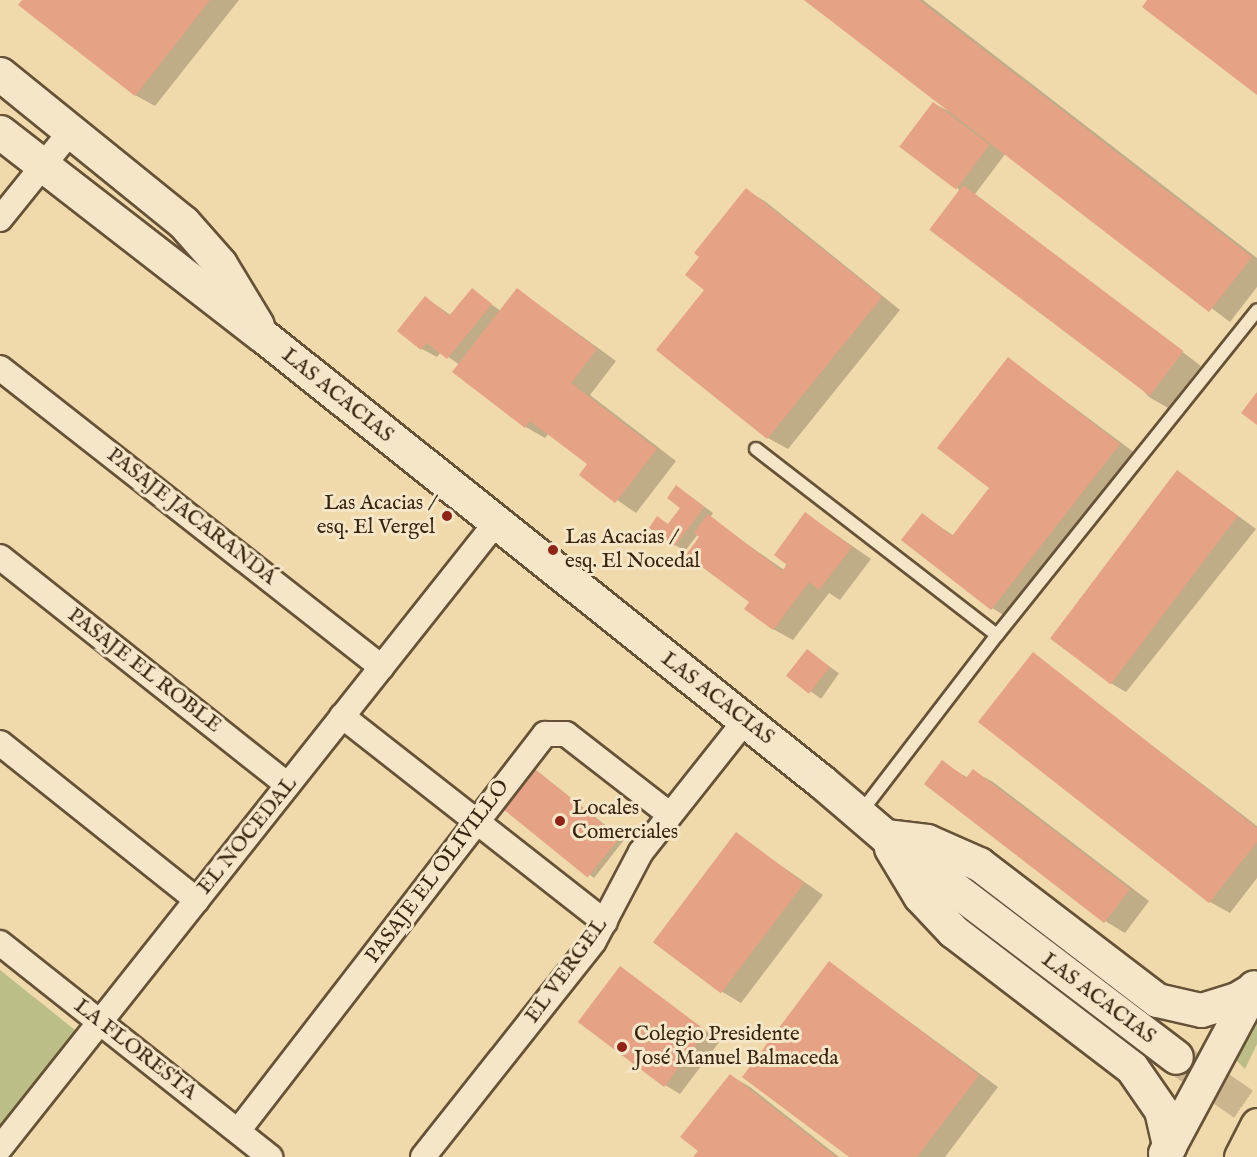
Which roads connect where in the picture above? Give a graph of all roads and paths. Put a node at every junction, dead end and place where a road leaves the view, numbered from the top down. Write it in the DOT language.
graph roads {
  1 [pos="0,74"];
  2 [pos="71,131"];
  3 [pos="0,132"];
  4 [pos="42,166"];
  5 [pos="0,219"];
  6 [pos="1257,310"];
  7 [pos="262,335"];
  8 [pos="0,368"];
  9 [pos="756,449"];
  10 [pos="495,524"];
  11 [pos="0,557"];
  12 [pos="997,634"];
  13 [pos="382,667"];
  14 [pos="342,716"];
  15 [pos="745,721"];
  16 [pos="0,743"];
  17 [pos="288,785"];
  18 [pos="860,813"];
  19 [pos="669,814"];
  20 [pos="476,822"];
  21 [pos="885,836"];
  22 [pos="197,900"];
  23 [pos="605,922"];
  24 [pos="0,943"];
  25 [pos="1255,985"];
  26 [pos="100,1022"];
  27 [pos="1176,1057"];
  28 [pos="1257,1125"];
  29 [pos="238,1131"];
  30 [pos="0,1147"];
  31 [pos="1166,1151"];
  32 [pos="13,1157"];
  33 [pos="270,1157"];
  34 [pos="423,1157"];
  35 [pos="1241,1157"];
  1 -- 2 [label="main road, LAS ACACIAS"];
  2 -- 4 [label="street"];
  2 -- 7 [label="main road, LAS ACACIAS"];
  3 -- 4 [label="main road, LAS ACACIAS"];
  4 -- 5 [label="street"];
  4 -- 7 [label="main road, LAS ACACIAS"];
  6 -- 12 [label="lane"];
  7 -- 10 [label="main road, LAS ACACIAS"];
  8 -- 13 [label="street, PASAJE JACARANDÁ"];
  9 -- 12 [label="lane"];
  10 -- 13 [label="street, EL NOCEDAL"];
  10 -- 15 [label="main road, LAS ACACIAS"];
  11 -- 17 [label="street, PASAJE EL ROBLE"];
  12 -- 18 [label="lane"];
  13 -- 14 [label="street, EL NOCEDAL"];
  14 -- 17 [label="street, EL NOCEDAL"];
  14 -- 20 [label="street"];
  15 -- 18 [label="main road, LAS ACACIAS"];
  15 -- 19 [label="street, EL VERGEL"];
  16 -- 22 [label="street"];
  17 -- 22 [label="street, EL NOCEDAL"];
  18 -- 21 [label="main road, LAS ACACIAS"];
  19 -- 20 [label="street, PASAJE EL OLIVILLO"];
  19 -- 23 [label="street, EL VERGEL"];
  20 -- 23 [label="street"];
  20 -- 29 [label="street, PASAJE EL OLIVILLO"];
  21 -- 25 [label="main road"];
  21 -- 27 [label="main road, LAS ACACIAS"];
  21 -- 31 [label="main road"];
  22 -- 26 [label="street, EL NOCEDAL"];
  23 -- 34 [label="street, EL VERGEL"];
  24 -- 26 [label="street, LA FLORESTA"];
  25 -- 31 [label="main road"];
  26 -- 29 [label="street, LA FLORESTA"];
  26 -- 30 [label="street, EL NOCEDAL"];
  28 -- 35 [label="highway"];
  29 -- 33 [label="street, LA FLORESTA"];
  30 -- 32 [label="street"];
}
